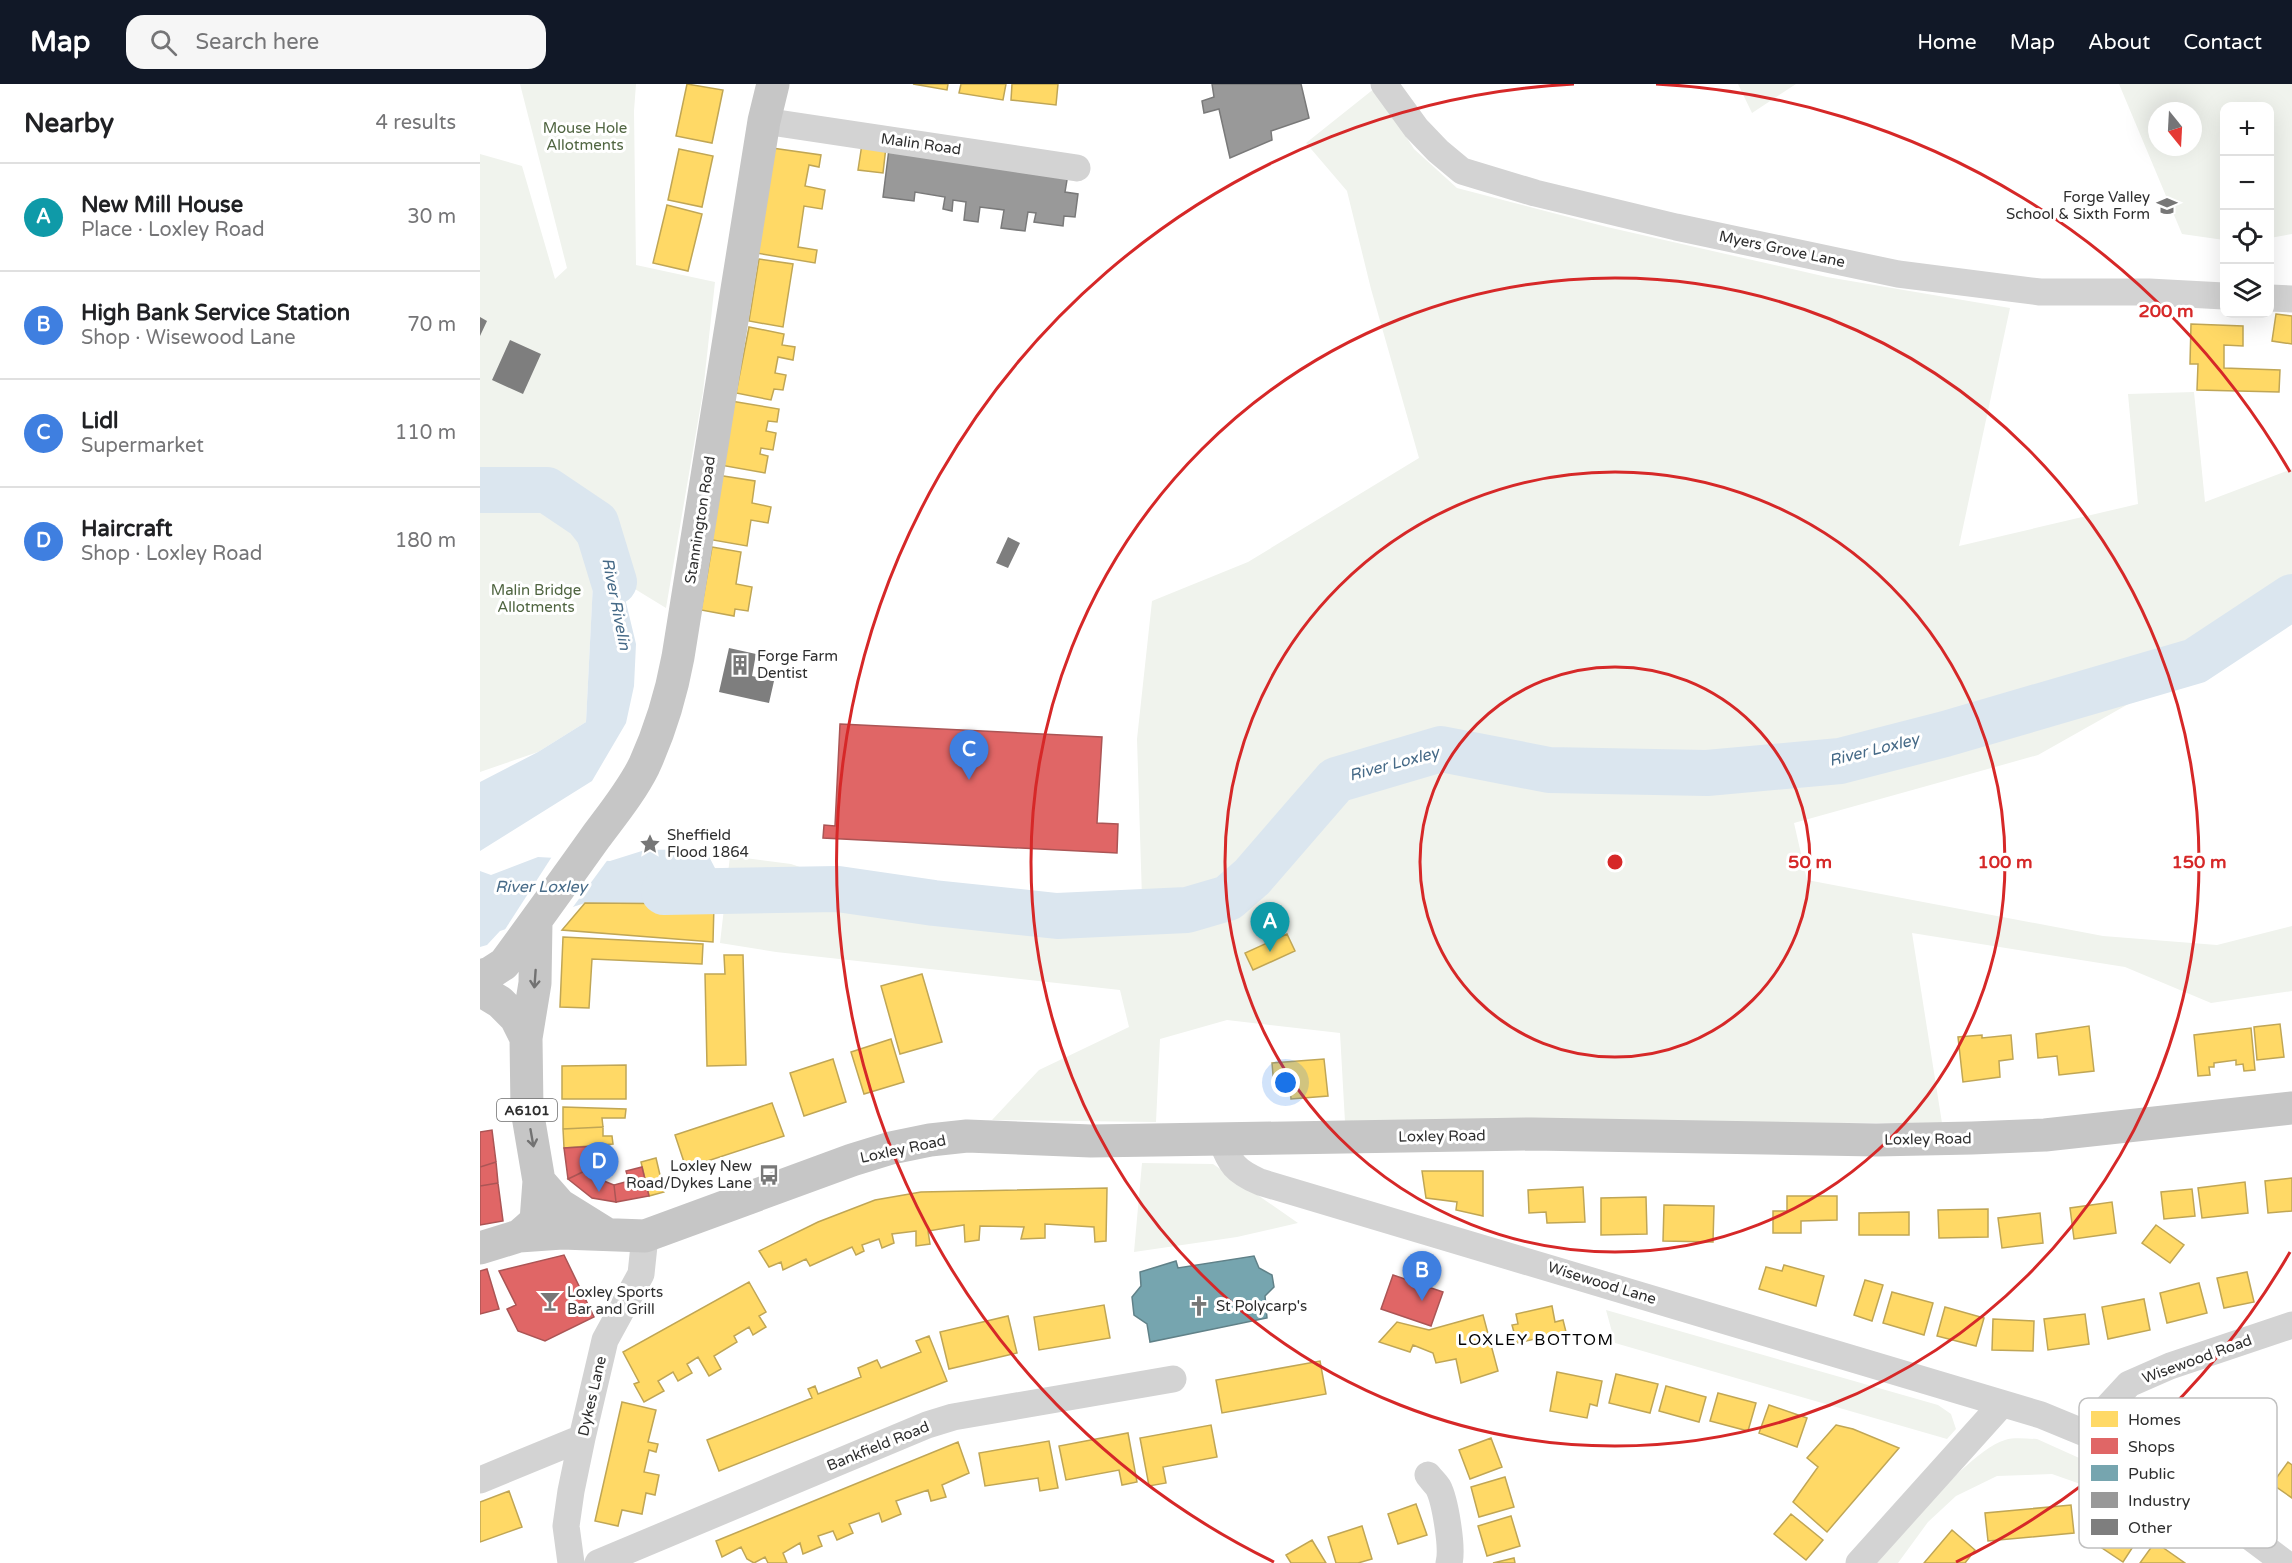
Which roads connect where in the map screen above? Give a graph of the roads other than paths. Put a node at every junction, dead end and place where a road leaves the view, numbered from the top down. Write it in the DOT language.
graph roads {
  1 [pos="773,84"];
  2 [pos="1384,84"];
  3 [pos="764,121"];
  4 [pos="1077,168"];
  5 [pos="2220,296"];
  6 [pos="2274,298"];
  7 [pos="2292,299"];
  8 [pos="536,921"];
  9 [pos="480,976"];
  10 [pos="490,996"];
  11 [pos="526,1038"];
  12 [pos="2292,1108"];
  13 [pos="1221,1139"];
  14 [pos="539,1181"];
  15 [pos="606,1234"];
  16 [pos="519,1236"];
  17 [pos="645,1236"];
  18 [pos="480,1248"];
  19 [pos="2292,1324"];
  20 [pos="1173,1379"];
  21 [pos="2116,1398"];
  22 [pos="2002,1404"];
  23 [pos="2079,1430"];
  24 [pos="582,1438"];
  25 [pos="1428,1475"];
  26 [pos="480,1480"];
  27 [pos="2265,1548"];
  28 [pos="571,1563"];
  29 [pos="598,1563"];
  30 [pos="1449,1563"];
  31 [pos="1859,1563"];
  32 [pos="2285,1563"];
  1 -- 3 [label="main road, Stannington Road"];
  2 -- 5 [label="street, Myers Grove Lane"];
  3 -- 4 [label="street, Malin Road"];
  3 -- 8 [label="main road, Stannington Road"];
  6 -- 7 [label="street"];
  8 -- 9 [label="main road, Stannington Road"];
  8 -- 11 [label="main road, one-way"];
  10 -- 11 [label="main road"];
  11 -- 14 [label="main road, A6101, one-way"];
  12 -- 13 [label="main road, Loxley Road"];
  13 -- 17 [label="main road, Loxley Road"];
  13 -- 22 [label="street, Wisewood Lane"];
  14 -- 15 [label="main road"];
  14 -- 16 [label="main road, A6101"];
  15 -- 16 [label="main road, Loxley Road"];
  15 -- 17 [label="main road, Loxley Road"];
  16 -- 18 [label="main road, Loxley Road"];
  17 -- 24 [label="street, Dykes Lane"];
  19 -- 21 [label="street, Wisewood Road"];
  20 -- 29 [label="street, Bankfield Road"];
  22 -- 23 [label="street, Wisewood Lane"];
  22 -- 31 [label="street"];
  24 -- 26 [label="street"];
  24 -- 28 [label="street, Dykes Lane"];
  25 -- 30 [label="street"];
  27 -- 32 [label="street, Wisewood Lane"];
}
